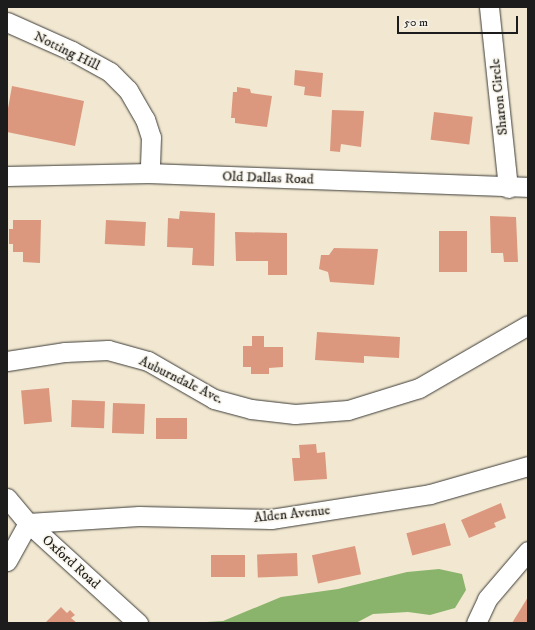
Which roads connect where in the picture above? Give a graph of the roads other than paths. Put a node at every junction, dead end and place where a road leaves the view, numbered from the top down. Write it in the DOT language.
graph roads {
  1 [pos="489,7"];
  2 [pos="7,22"];
  3 [pos="150,173"];
  4 [pos="7,176"];
  5 [pos="528,187"];
  6 [pos="508,188"];
  7 [pos="528,325"];
  8 [pos="7,361"];
  9 [pos="528,466"];
  10 [pos="7,498"];
  11 [pos="28,523"];
  12 [pos="528,551"];
  13 [pos="7,561"];
  14 [pos="138,623"];
  15 [pos="476,623"];
  1 -- 6 [label="street, Sharon Circle"];
  2 -- 3 [label="street, Notting Hill"];
  3 -- 4 [label="street, Old Dallas Road"];
  3 -- 6 [label="street, Old Dallas Road"];
  5 -- 6 [label="street, Old Dallas Road"];
  7 -- 8 [label="street, Auburndale Ave."];
  9 -- 11 [label="street, Alden Avenue"];
  10 -- 11 [label="street, Oxford Road"];
  11 -- 13 [label="street"];
  11 -- 14 [label="street, Oxford Road"];
  12 -- 15 [label="street"];
}
